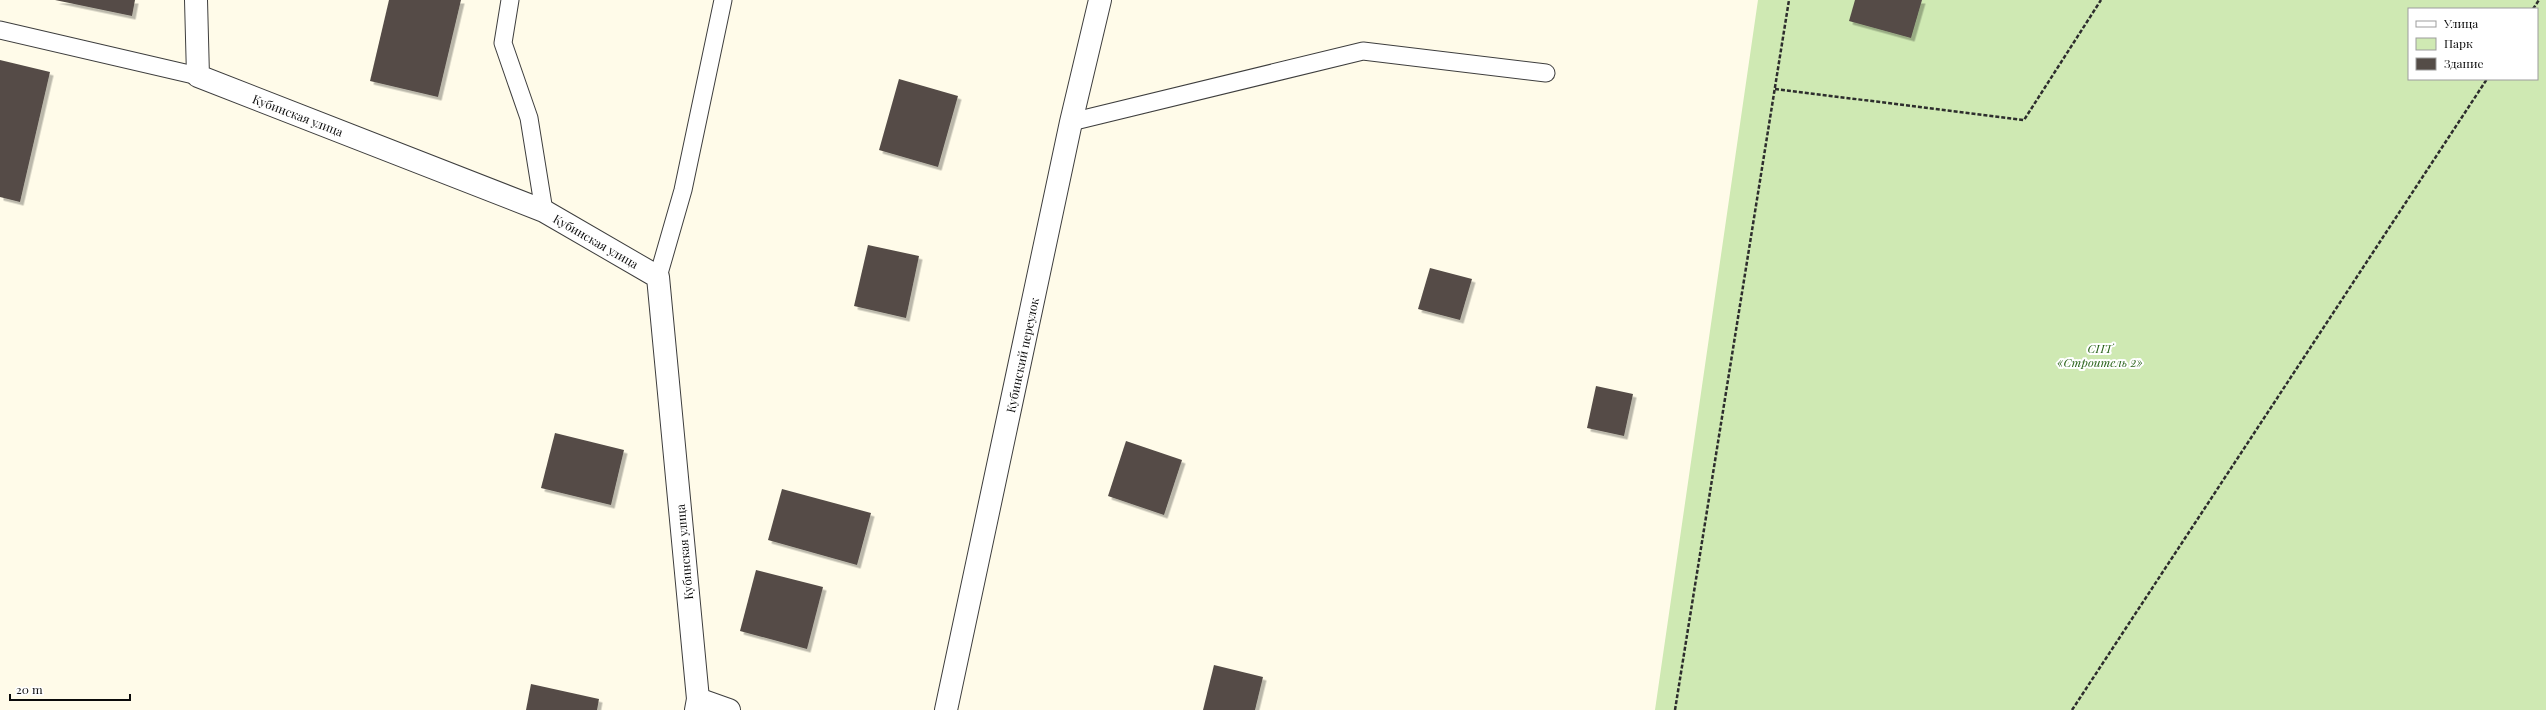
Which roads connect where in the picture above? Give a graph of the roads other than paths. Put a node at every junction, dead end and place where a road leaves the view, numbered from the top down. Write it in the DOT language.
graph roads {
  1 [pos="196,0"];
  2 [pos="510,0"];
  3 [pos="723,0"];
  4 [pos="1100,0"];
  5 [pos="0,30"];
  6 [pos="1546,73"];
  7 [pos="198,76"];
  8 [pos="1071,122"];
  9 [pos="544,211"];
  10 [pos="658,277"];
  11 [pos="697,704"];
  12 [pos="729,710"];
  13 [pos="946,710"];
  1 -- 7 [label="street"];
  2 -- 9 [label="lane"];
  3 -- 10 [label="lane"];
  4 -- 8 [label="street, Кубинский переулок"];
  5 -- 7 [label="lane"];
  6 -- 8 [label="lane"];
  7 -- 9 [label="street, Кубинская улица"];
  8 -- 13 [label="street, Кубинский переулок"];
  9 -- 10 [label="street, Кубинская улица"];
  10 -- 11 [label="street, Кубинская улица"];
  11 -- 12 [label="street"];
}
